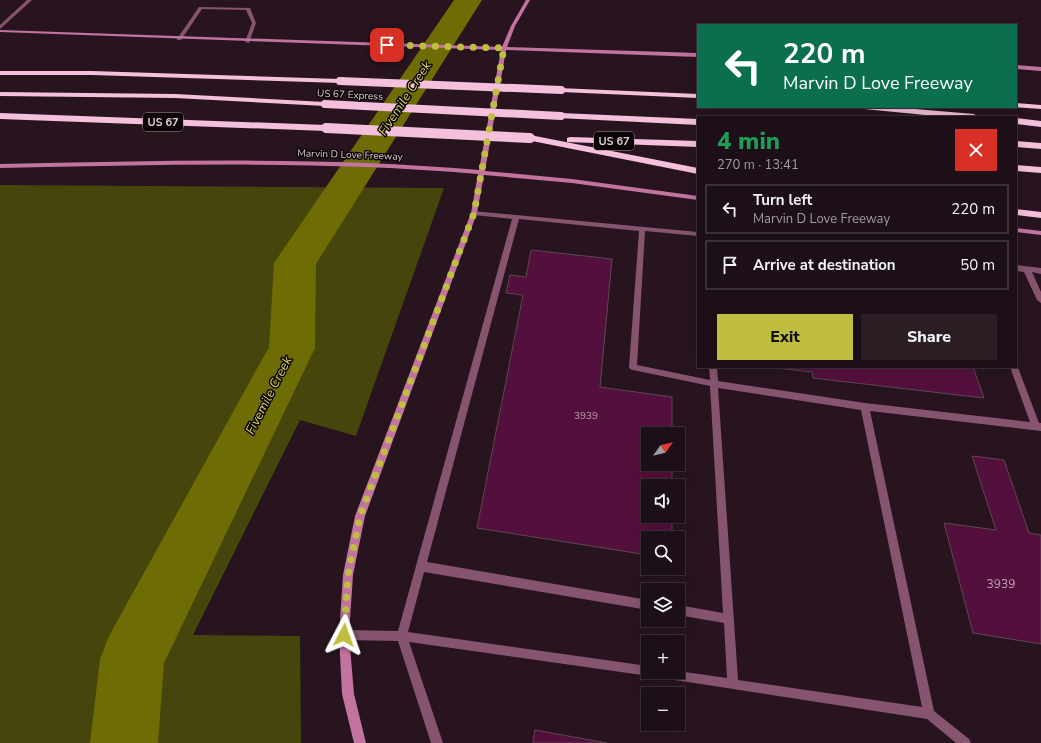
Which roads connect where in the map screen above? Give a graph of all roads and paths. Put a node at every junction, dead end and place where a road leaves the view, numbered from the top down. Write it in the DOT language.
graph roads {
  1 [pos="30,0"];
  2 [pos="528,0"];
  3 [pos="0,29"];
  4 [pos="179,39"];
  5 [pos="247,42"];
  6 [pos="504,48"];
  7 [pos="697,55"];
  8 [pos="1017,67"];
  9 [pos="1041,69"];
  10 [pos="0,72"];
  11 [pos="0,94"];
  12 [pos="697,96"];
  13 [pos="1017,105"];
  14 [pos="1041,107"];
  15 [pos="875,108"];
  16 [pos="0,116"];
  17 [pos="963,116"];
  18 [pos="1017,121"];
  19 [pos="697,122"];
  20 [pos="1041,124"];
  21 [pos="530,138"];
  22 [pos="697,144"];
  23 [pos="1017,144"];
  24 [pos="1041,146"];
  25 [pos="0,166"];
  26 [pos="1017,168"];
  27 [pos="1041,170"];
  28 [pos="697,171"];
  29 [pos="482,172"];
  30 [pos="697,198"];
  31 [pos="1017,212"];
  32 [pos="474,213"];
  33 [pos="1041,216"];
  34 [pos="516,217"];
  35 [pos="642,229"];
  36 [pos="1017,230"];
  37 [pos="1041,233"];
  38 [pos="697,234"];
  39 [pos="1017,268"];
  40 [pos="1027,270"];
  41 [pos="1041,271"];
  42 [pos="1041,300"];
  43 [pos="713,368"];
  44 [pos="1014,368"];
  45 [pos="714,384"];
  46 [pos="865,407"];
  47 [pos="1038,427"];
  48 [pos="421,566"];
  49 [pos="641,604"];
  50 [pos="685,611"];
  51 [pos="729,619"];
  52 [pos="344,635"];
  53 [pos="402,636"];
  54 [pos="641,670"];
  55 [pos="685,676"];
  56 [pos="733,683"];
  57 [pos="929,714"];
  58 [pos="360,743"];
  59 [pos="437,743"];
  60 [pos="966,743"];
  1 -- 3 [label="lane"];
  2 -- 6 [label="main road"];
  3 -- 4 [label="main road"];
  4 -- 5 [label="main road"];
  4 -- 5 [label="lane"];
  5 -- 6 [label="main road"];
  6 -- 7 [label="main road"];
  6 -- 29 [label="main road"];
  8 -- 9 [label="main road"];
  10 -- 12 [label="highway, bridge"];
  11 -- 19 [label="highway, US 67 Express, bridge"];
  13 -- 14 [label="highway"];
  15 -- 17 [label="highway"];
  16 -- 21 [label="highway, Marvin D Love Freeway / US 67, bridge"];
  18 -- 20 [label="highway"];
  21 -- 22 [label="highway, Marvin D Love Freeway / US 67"];
  21 -- 28 [label="highway"];
  23 -- 24 [label="highway"];
  25 -- 29 [label="main road, Marvin D Love Freeway"];
  26 -- 27 [label="highway"];
  29 -- 30 [label="main road, Marvin D Love Freeway"];
  29 -- 32 [label="main road"];
  31 -- 33 [label="highway"];
  32 -- 34 [label="lane"];
  32 -- 52 [label="main road"];
  34 -- 35 [label="lane"];
  34 -- 48 [label="lane"];
  35 -- 38 [label="lane"];
  35 -- 45 [label="lane"];
  36 -- 37 [label="main road"];
  39 -- 40 [label="lane"];
  40 -- 41 [label="lane"];
  40 -- 42 [label="lane"];
  43 -- 45 [label="lane"];
  44 -- 47 [label="lane"];
  45 -- 46 [label="lane"];
  45 -- 51 [label="lane"];
  46 -- 47 [label="lane"];
  46 -- 57 [label="lane"];
  48 -- 49 [label="lane"];
  48 -- 53 [label="lane"];
  50 -- 51 [label="lane"];
  51 -- 56 [label="lane"];
  52 -- 53 [label="lane"];
  52 -- 58 [label="main road"];
  53 -- 54 [label="lane"];
  53 -- 59 [label="lane"];
  55 -- 56 [label="lane"];
  56 -- 57 [label="lane"];
  57 -- 60 [label="lane"];
}
